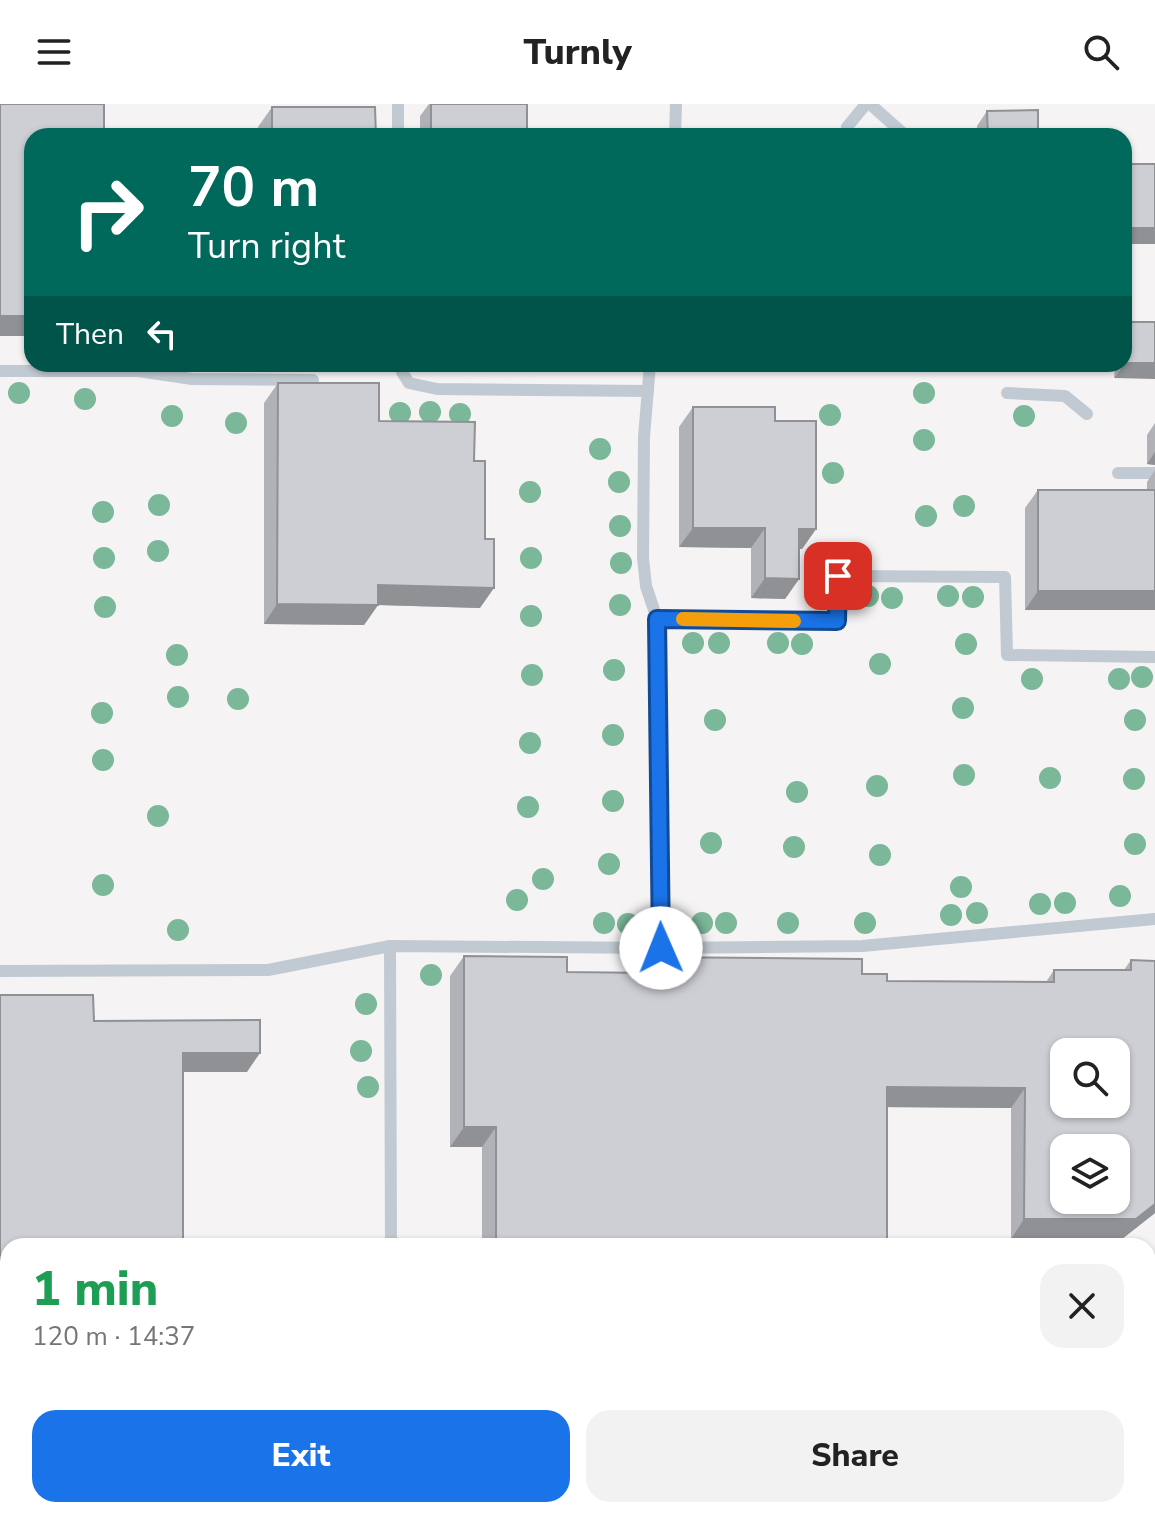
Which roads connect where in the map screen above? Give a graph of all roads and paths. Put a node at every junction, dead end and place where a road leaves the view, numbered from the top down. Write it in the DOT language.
graph roads {
  1 [pos="398,104"];
  2 [pos="676,104"];
  3 [pos="868,104"];
  4 [pos="398,128"];
  5 [pos="675,128"];
  6 [pos="847,128"];
  7 [pos="896,128"];
  8 [pos="0,371"];
  9 [pos="24,371"];
  10 [pos="145,372"];
  11 [pos="402,372"];
  12 [pos="649,372"];
  13 [pos="313,380"];
  14 [pos="648,391"];
  15 [pos="1007,393"];
  16 [pos="1087,414"];
  17 [pos="1118,473"];
  18 [pos="1155,473"];
  19 [pos="657,619"];
  20 [pos="1155,657"];
  21 [pos="1155,919"];
  22 [pos="390,946"];
  23 [pos="661,948"];
  24 [pos="0,971"];
  25 [pos="391,1238"];
  1 -- 4 [label="lane"];
  2 -- 5 [label="lane"];
  3 -- 6 [label="lane"];
  3 -- 7 [label="lane"];
  8 -- 9 [label="lane"];
  10 -- 13 [label="lane"];
  11 -- 14 [label="lane"];
  12 -- 14 [label="lane"];
  14 -- 19 [label="lane"];
  15 -- 16 [label="lane"];
  17 -- 18 [label="lane"];
  19 -- 20 [label="lane"];
  19 -- 23 [label="lane"];
  21 -- 23 [label="lane"];
  22 -- 23 [label="lane"];
  22 -- 24 [label="lane"];
  22 -- 25 [label="lane"];
}
